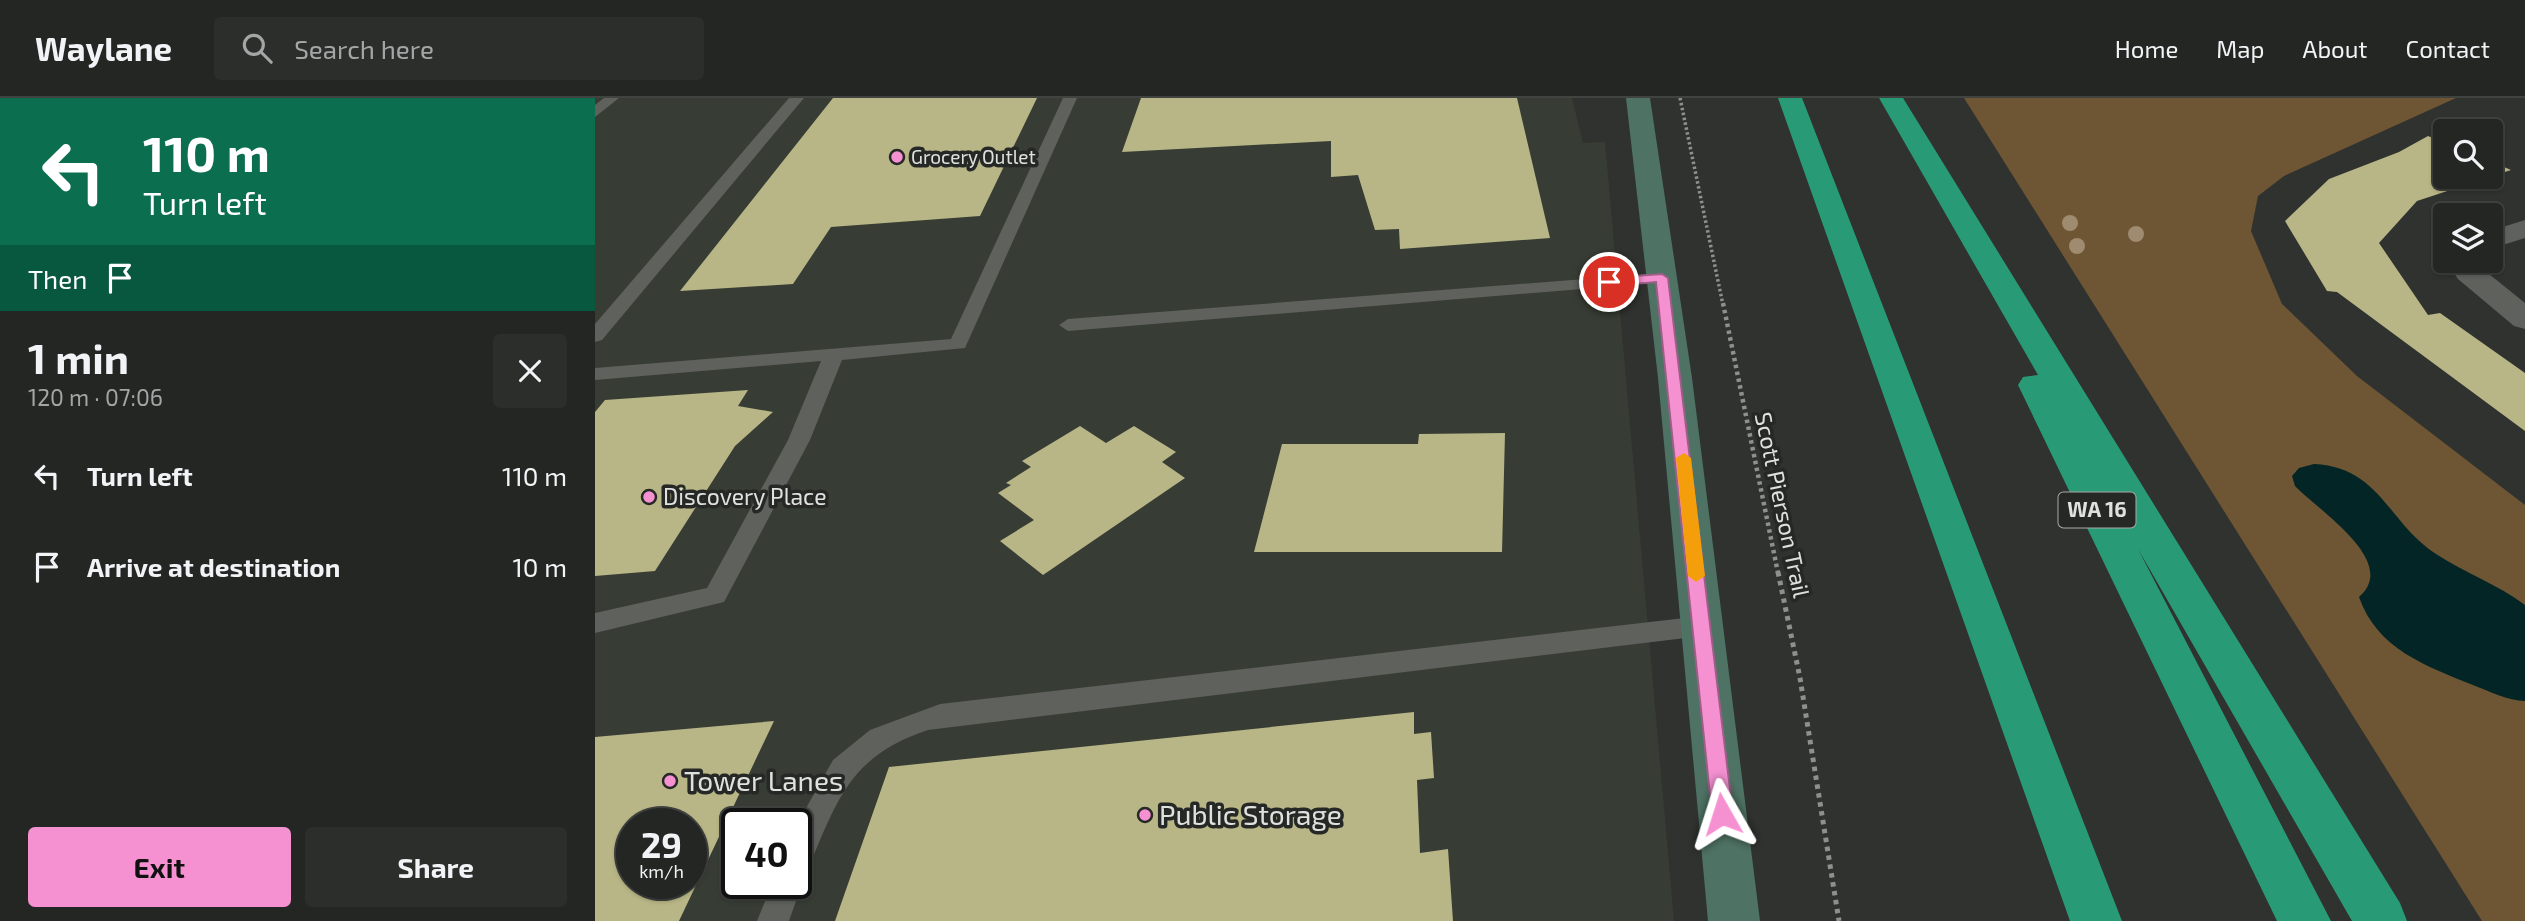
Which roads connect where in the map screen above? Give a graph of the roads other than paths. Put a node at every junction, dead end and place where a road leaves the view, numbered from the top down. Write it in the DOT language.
graph roads {
  1 [pos="613,98"];
  2 [pos="797,98"];
  3 [pos="1070,98"];
  4 [pos="1639,98"];
  5 [pos="1790,98"];
  6 [pos="1890,98"];
  7 [pos="595,113"];
  8 [pos="2525,229"];
  9 [pos="2503,236"];
  10 [pos="2469,273"];
  11 [pos="1662,278"];
  12 [pos="2525,320"];
  13 [pos="1068,325"];
  14 [pos="595,336"];
  15 [pos="835,352"];
  16 [pos="595,374"];
  17 [pos="595,623"];
  18 [pos="1702,626"];
  19 [pos="812,823"];
  20 [pos="781,899"];
  21 [pos="773,921"];
  22 [pos="1734,921"];
  23 [pos="2096,921"];
  24 [pos="2305,921"];
  25 [pos="2381,921"];
  1 -- 7 [label="lane"];
  2 -- 14 [label="lane"];
  3 -- 15 [label="lane"];
  4 -- 11 [label="street"];
  5 -- 23 [label="highway"];
  6 -- 24 [label="highway, WA 16"];
  6 -- 25 [label="highway"];
  8 -- 9 [label="street"];
  10 -- 12 [label="street"];
  11 -- 13 [label="lane"];
  11 -- 18 [label="street"];
  15 -- 16 [label="lane"];
  15 -- 17 [label="lane"];
  18 -- 19 [label="lane"];
  18 -- 22 [label="street"];
  20 -- 21 [label="lane"];
}
